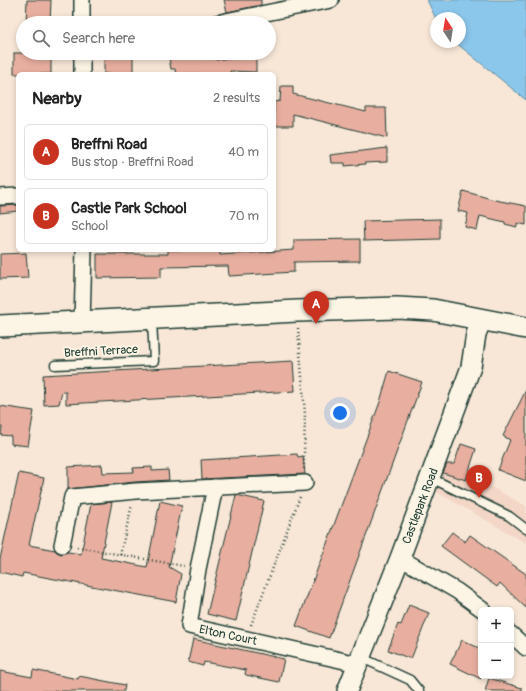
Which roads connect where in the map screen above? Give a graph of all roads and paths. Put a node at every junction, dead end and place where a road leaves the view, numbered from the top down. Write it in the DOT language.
graph roads {
  1 [pos="82,0"];
  2 [pos="331,0"];
  3 [pos="82,16"];
  4 [pos="251,16"];
  5 [pos="82,60"];
  6 [pos="82,72"];
  7 [pos="16,196"];
  8 [pos="0,197"];
  9 [pos="84,252"];
  10 [pos="152,319"];
  11 [pos="482,319"];
  12 [pos="82,322"];
  13 [pos="0,326"];
  14 [pos="526,328"];
  15 [pos="55,365"];
  16 [pos="431,478"];
  17 [pos="306,483"];
  18 [pos="215,487"];
  19 [pos="136,491"];
  20 [pos="526,529"];
  21 [pos="62,545"];
  22 [pos="120,555"];
  23 [pos="400,558"];
  24 [pos="198,569"];
  25 [pos="479,607"];
  26 [pos="514,637"];
  27 [pos="526,648"];
  28 [pos="359,661"];
  29 [pos="347,691"];
  30 [pos="419,691"];
  1 -- 3 [label="street"];
  2 -- 4 [label="street"];
  5 -- 6 [label="street"];
  7 -- 8 [label="street"];
  9 -- 12 [label="street"];
  10 -- 11 [label="main road"];
  10 -- 12 [label="main road"];
  10 -- 15 [label="lane, Breffni Terrace"];
  11 -- 14 [label="main road"];
  11 -- 16 [label="street, Castlepark Road"];
  12 -- 13 [label="main road"];
  16 -- 20 [label="lane"];
  16 -- 23 [label="street, Castlepark Road"];
  17 -- 18 [label="street"];
  18 -- 19 [label="street"];
  18 -- 24 [label="street, Elton Court"];
  19 -- 21 [label="street"];
  19 -- 22 [label="path"];
  21 -- 22 [label="path"];
  22 -- 24 [label="path"];
  23 -- 25 [label="street"];
  23 -- 28 [label="street, Castlepark Road"];
  24 -- 28 [label="street, Elton Court"];
  26 -- 27 [label="street"];
  28 -- 29 [label="street, Castlepark Road"];
  28 -- 30 [label="lane"];
}
